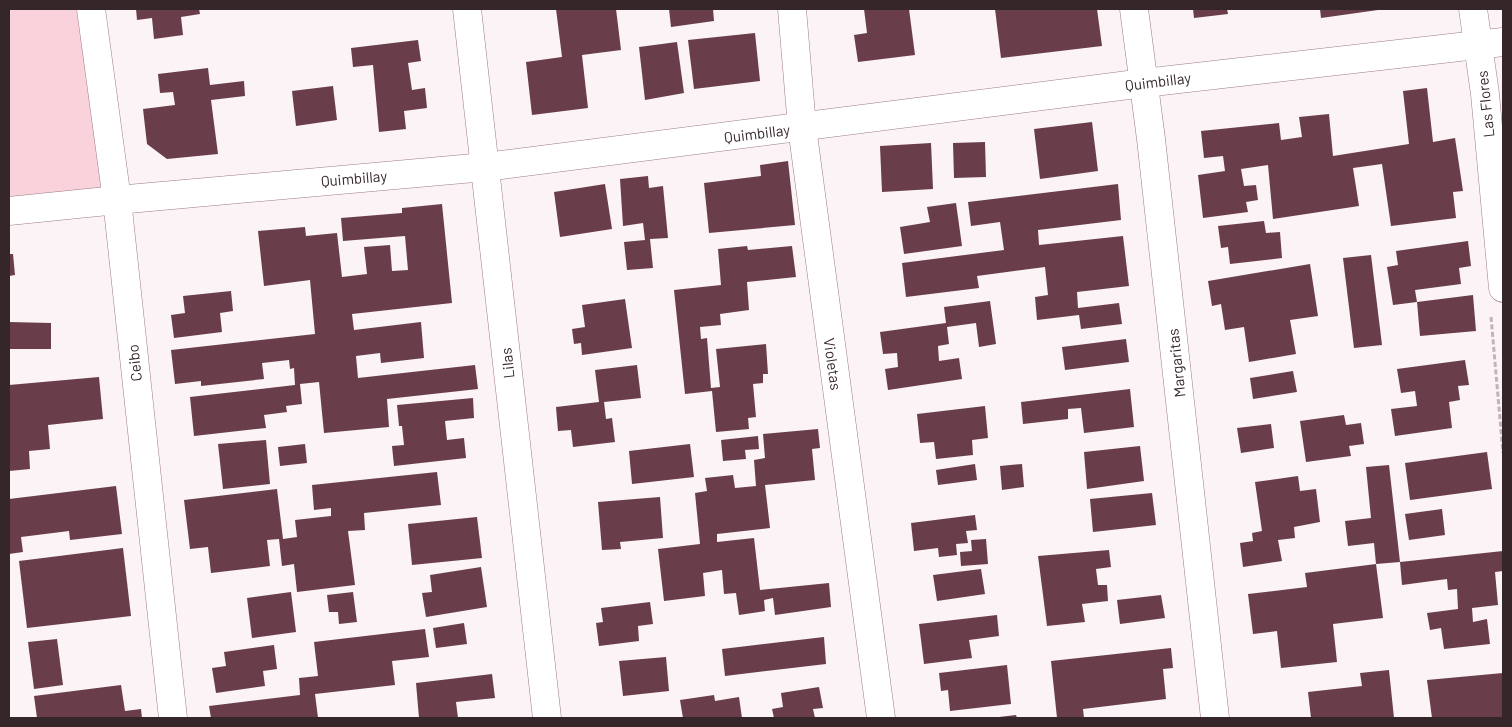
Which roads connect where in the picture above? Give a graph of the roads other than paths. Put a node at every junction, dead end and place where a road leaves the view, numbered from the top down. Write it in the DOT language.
graph roads {
  1 [pos="90,9"];
  2 [pos="467,9"];
  3 [pos="792,9"];
  4 [pos="1134,9"];
  5 [pos="1473,9"];
  6 [pos="1491,44"];
  7 [pos="1144,83"];
  8 [pos="802,127"];
  9 [pos="485,167"];
  10 [pos="117,200"];
  11 [pos="9,211"];
  12 [pos="1503,288"];
  13 [pos="172,718"];
  14 [pos="547,718"];
  15 [pos="881,718"];
  16 [pos="1215,718"];
  1 -- 10 [label="street, Ceibo"];
  2 -- 9 [label="street, Lilas"];
  3 -- 8 [label="street, Violetas"];
  4 -- 7 [label="street, Margaritas"];
  5 -- 6 [label="street, Las Flores"];
  6 -- 7 [label="street, Quimbillay"];
  6 -- 12 [label="street, Las Flores"];
  7 -- 8 [label="street, Quimbillay"];
  7 -- 16 [label="street, Margaritas"];
  8 -- 9 [label="street, Quimbillay"];
  8 -- 15 [label="street, Violetas"];
  9 -- 10 [label="street, Quimbillay"];
  9 -- 14 [label="street, Lilas"];
  10 -- 11 [label="street, Quimbillay"];
  10 -- 13 [label="street, Ceibo"];
}
